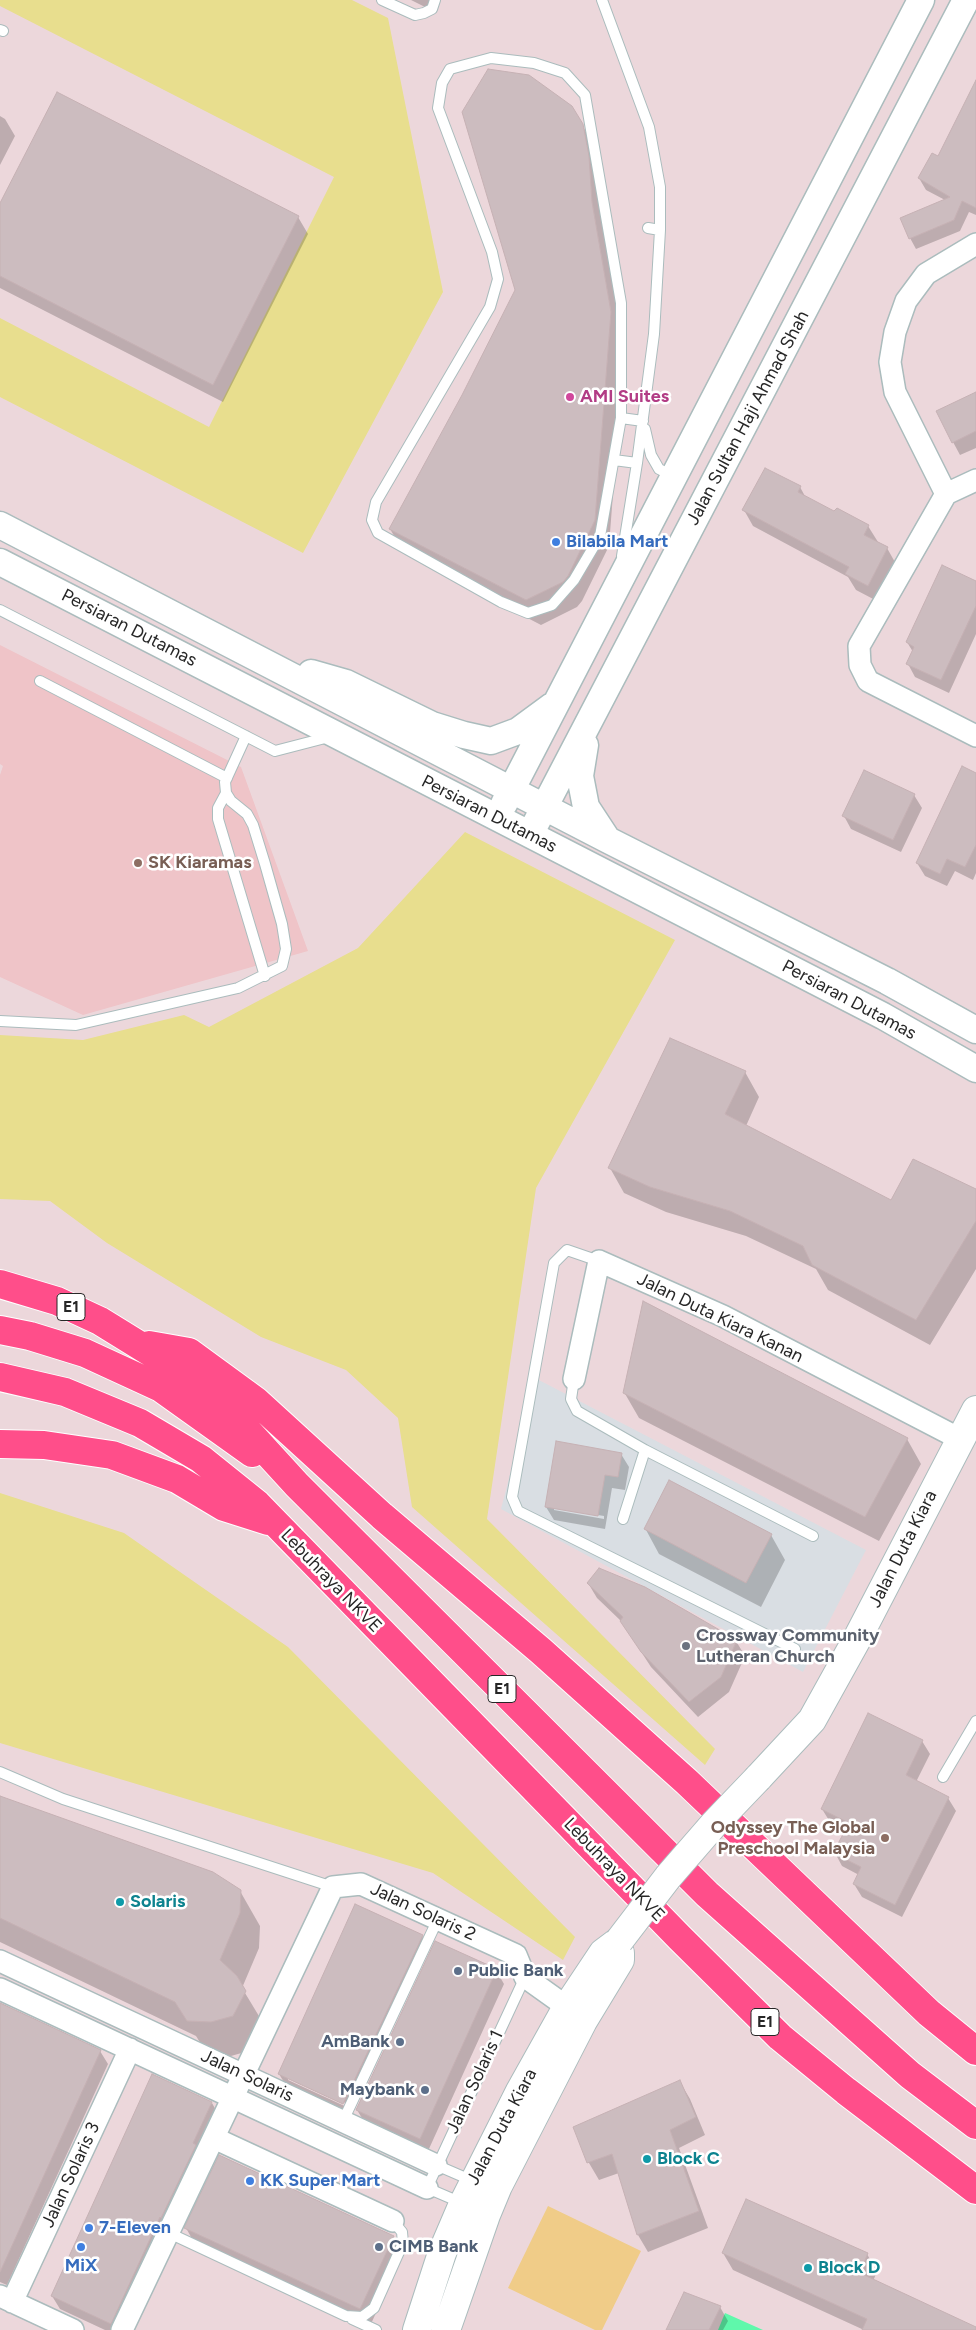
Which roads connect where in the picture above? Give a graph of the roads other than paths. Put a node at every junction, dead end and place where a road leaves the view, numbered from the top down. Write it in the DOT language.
graph roads {
  1 [pos="382,0"];
  2 [pos="435,0"];
  3 [pos="602,0"];
  4 [pos="921,0"];
  5 [pos="966,0"];
  6 [pos="648,228"];
  7 [pos="660,230"];
  8 [pos="976,244"];
  9 [pos="620,418"];
  10 [pos="643,421"];
  11 [pos="614,460"];
  12 [pos="638,463"];
  13 [pos="674,476"];
  14 [pos="976,480"];
  15 [pos="946,494"];
  16 [pos="0,524"];
  17 [pos="0,562"];
  18 [pos="618,584"];
  19 [pos="0,610"];
  20 [pos="255,657"];
  21 [pos="40,681"];
  22 [pos="556,704"];
  23 [pos="590,722"];
  24 [pos="335,735"];
  25 [pos="246,736"];
  26 [pos="976,736"];
  27 [pos="227,778"];
  28 [pos="511,790"];
  29 [pos="226,793"];
  30 [pos="545,807"];
  31 [pos="497,818"];
  32 [pos="530,835"];
  33 [pos="608,840"];
  34 [pos="265,976"];
  35 [pos="0,1021"];
  36 [pos="976,1030"];
  37 [pos="976,1068"];
  38 [pos="599,1261"];
  39 [pos="0,1284"];
  40 [pos="0,1330"];
  41 [pos="136,1343"];
  42 [pos="0,1377"];
  43 [pos="574,1378"];
  44 [pos="976,1410"];
  45 [pos="953,1436"];
  46 [pos="0,1444"];
  47 [pos="645,1450"];
  48 [pos="297,1485"];
  49 [pos="623,1519"];
  50 [pos="276,1524"];
  51 [pos="814,1536"];
  52 [pos="795,1649"];
  53 [pos="976,1721"];
  54 [pos="0,1772"];
  55 [pos="942,1777"];
  56 [pos="333,1887"];
  57 [pos="438,1919"];
  58 [pos="620,1941"];
  59 [pos="0,1961"];
  60 [pos="525,1977"];
  61 [pos="0,1989"];
  62 [pos="567,2007"];
  63 [pos="130,2049"];
  64 [pos="976,2051"];
  65 [pos="244,2075"];
  66 [pos="233,2097"];
  67 [pos="342,2121"];
  68 [pos="976,2125"];
  69 [pos="214,2138"];
  70 [pos="436,2165"];
  71 [pos="427,2188"];
  72 [pos="976,2190"];
  73 [pos="481,2197"];
  74 [pos="393,2221"];
  75 [pos="169,2232"];
  76 [pos="6,2299"];
  77 [pos="346,2316"];
  78 [pos="73,2330"];
  79 [pos="122,2330"];
  80 [pos="376,2330"];
  81 [pos="417,2330"];
  82 [pos="446,2330"];
  1 -- 2 [label="lane"];
  3 -- 7 [label="lane"];
  4 -- 13 [label="street"];
  5 -- 23 [label="street, Jalan Sultan Haji Ahmad Shah"];
  6 -- 7 [label="lane"];
  7 -- 10 [label="lane"];
  8 -- 15 [label="street"];
  9 -- 10 [label="lane"];
  9 -- 11 [label="lane"];
  9 -- 11 [label="lane"];
  10 -- 12 [label="lane"];
  10 -- 13 [label="lane"];
  11 -- 12 [label="lane"];
  12 -- 18 [label="lane"];
  13 -- 18 [label="street"];
  14 -- 15 [label="street"];
  15 -- 26 [label="street"];
  16 -- 20 [label="street, Persiaran Dutamas"];
  17 -- 24 [label="street, Persiaran Dutamas"];
  18 -- 22 [label="street"];
  19 -- 25 [label="lane"];
  20 -- 22 [label="street"];
  20 -- 28 [label="street, Persiaran Dutamas"];
  21 -- 27 [label="lane"];
  22 -- 28 [label="street"];
  23 -- 30 [label="street, Jalan Sultan Haji Ahmad Shah"];
  23 -- 33 [label="street"];
  24 -- 25 [label="lane"];
  24 -- 31 [label="street, Persiaran Dutamas"];
  25 -- 27 [label="lane"];
  27 -- 29 [label="lane"];
  28 -- 30 [label="street, Persiaran Dutamas"];
  28 -- 31 [label="street"];
  29 -- 34 [label="lane"];
  29 -- 34 [label="lane"];
  30 -- 32 [label="street, Jalan Sultan Haji Ahmad Shah"];
  30 -- 33 [label="street, Persiaran Dutamas"];
  31 -- 32 [label="street, Persiaran Dutamas"];
  32 -- 37 [label="street, Persiaran Dutamas"];
  33 -- 36 [label="street, Persiaran Dutamas"];
  34 -- 35 [label="lane"];
  38 -- 43 [label="street"];
  38 -- 45 [label="street, Jalan Duta Kiara Kanan"];
  38 -- 52 [label="lane"];
  39 -- 41 [label="highway, E1"];
  40 -- 48 [label="highway"];
  41 -- 48 [label="highway, E1"];
  41 -- 64 [label="highway"];
  42 -- 50 [label="highway, Lebuhraya NKVE"];
  43 -- 47 [label="lane"];
  44 -- 45 [label="main road, Jalan Duta Kiara"];
  45 -- 58 [label="main road, Jalan Duta Kiara, bridge"];
  46 -- 50 [label="highway"];
  47 -- 49 [label="lane"];
  47 -- 51 [label="lane"];
  48 -- 68 [label="highway, E1"];
  50 -- 72 [label="highway, Lebuhraya NKVE / E1"];
  53 -- 55 [label="lane"];
  54 -- 56 [label="lane"];
  56 -- 57 [label="street, Jalan Solaris 2"];
  56 -- 65 [label="street"];
  57 -- 60 [label="street, Jalan Solaris 2"];
  57 -- 67 [label="lane"];
  58 -- 62 [label="main road, Jalan Duta Kiara"];
  58 -- 73 [label="main road, Jalan Duta Kiara"];
  59 -- 65 [label="street, Jalan Solaris"];
  60 -- 62 [label="street"];
  60 -- 70 [label="lane, Jalan Solaris 1"];
  61 -- 63 [label="street, Jalan Solaris"];
  62 -- 73 [label="main road, Jalan Duta Kiara"];
  63 -- 66 [label="street, Jalan Solaris"];
  63 -- 76 [label="street, Jalan Solaris 3"];
  65 -- 66 [label="street"];
  65 -- 67 [label="street, Jalan Solaris"];
  66 -- 69 [label="street"];
  66 -- 71 [label="street, Jalan Solaris"];
  67 -- 70 [label="street, Jalan Solaris"];
  69 -- 74 [label="street"];
  69 -- 75 [label="street"];
  70 -- 71 [label="lane, Jalan Solaris 1"];
  70 -- 73 [label="lane, Jalan Solaris"];
  71 -- 73 [label="lane, Jalan Solaris"];
  73 -- 81 [label="main road, Jalan Duta Kiara"];
  73 -- 82 [label="main road, Jalan Duta Kiara"];
  74 -- 77 [label="lane"];
  75 -- 77 [label="lane"];
  75 -- 79 [label="street"];
  76 -- 78 [label="street"];
  77 -- 80 [label="lane"];
}
